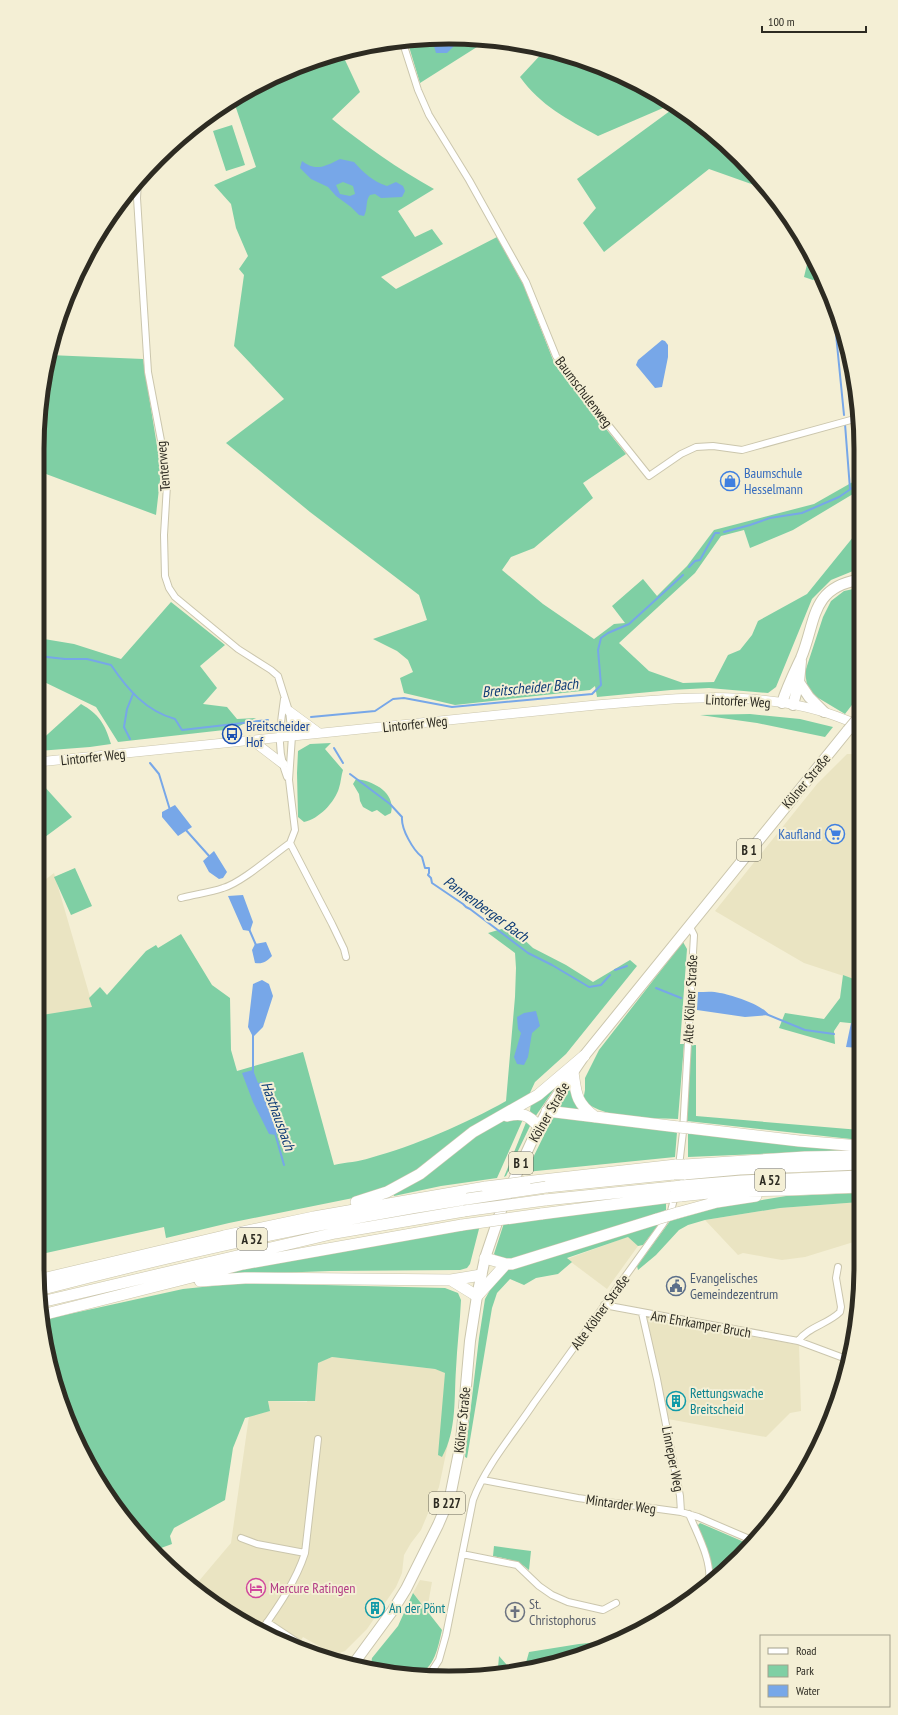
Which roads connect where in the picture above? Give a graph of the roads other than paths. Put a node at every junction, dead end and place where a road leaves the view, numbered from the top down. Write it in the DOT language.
graph roads {
  1 [pos="404,46"];
  2 [pos="137,191"];
  3 [pos="853,419"];
  4 [pos="854,581"];
  5 [pos="801,657"];
  6 [pos="799,682"];
  7 [pos="284,697"];
  8 [pos="782,703"];
  9 [pos="793,705"];
  10 [pos="290,711"];
  11 [pos="824,712"];
  12 [pos="854,723"];
  13 [pos="854,723"];
  14 [pos="319,733"];
  15 [pos="292,736"];
  16 [pos="279,738"];
  17 [pos="253,741"];
  18 [pos="44,761"];
  19 [pos="282,764"];
  20 [pos="288,780"];
  21 [pos="290,843"];
  22 [pos="181,898"];
  23 [pos="689,925"];
  24 [pos="346,956"];
  25 [pos="584,1056"];
  26 [pos="573,1072"];
  27 [pos="547,1111"];
  28 [pos="596,1117"];
  29 [pos="497,1118"];
  30 [pos="539,1127"];
  31 [pos="854,1146"];
  32 [pos="854,1156"];
  33 [pos="854,1164"];
  34 [pos="680,1170"];
  35 [pos="854,1176"];
  36 [pos="854,1187"];
  37 [pos="788,1190"];
  38 [pos="676,1191"];
  39 [pos="314,1217"];
  40 [pos="485,1258"];
  41 [pos="506,1264"];
  42 [pos="838,1267"];
  43 [pos="481,1275"];
  44 [pos="44,1278"];
  45 [pos="451,1280"];
  46 [pos="173,1283"];
  47 [pos="111,1285"];
  48 [pos="45,1289"];
  49 [pos="477,1296"];
  50 [pos="46,1301"];
  51 [pos="46,1304"];
  52 [pos="604,1305"];
  53 [pos="47,1313"];
  54 [pos="642,1313"];
  55 [pos="798,1341"];
  56 [pos="843,1358"];
  57 [pos="318,1439"];
  58 [pos="483,1480"];
  59 [pos="681,1512"];
  60 [pos="689,1514"];
  61 [pos="241,1538"];
  62 [pos="747,1539"];
  63 [pos="305,1553"];
  64 [pos="462,1554"];
  65 [pos="710,1575"];
  66 [pos="616,1603"];
  67 [pos="268,1622"];
  68 [pos="264,1626"];
  69 [pos="295,1640"];
  70 [pos="356,1660"];
  71 [pos="432,1670"];
  1 -- 3 [label="street, Baumschulenweg"];
  2 -- 7 [label="street, Tenterweg"];
  4 -- 5 [label="main road"];
  5 -- 6 [label="main road"];
  5 -- 8 [label="main road"];
  6 -- 9 [label="main road"];
  6 -- 11 [label="main road"];
  7 -- 10 [label="street, Tenterweg"];
  7 -- 16 [label="street, Tenterweg"];
  8 -- 9 [label="main road, Lintorfer Weg"];
  8 -- 14 [label="main road, Lintorfer Weg"];
  9 -- 11 [label="main road, Lintorfer Weg"];
  10 -- 14 [label="main road"];
  10 -- 15 [label="street, Tenterweg"];
  11 -- 12 [label="main road, Lintorfer Weg"];
  13 -- 23 [label="main road, Kölner Straße / B 1, bridge"];
  14 -- 15 [label="main road, Lintorfer Weg"];
  15 -- 16 [label="main road, Lintorfer Weg"];
  15 -- 20 [label="street"];
  16 -- 17 [label="main road, Lintorfer Weg"];
  16 -- 19 [label="street"];
  17 -- 18 [label="main road, Lintorfer Weg"];
  17 -- 19 [label="main road"];
  19 -- 20 [label="street"];
  20 -- 21 [label="street"];
  21 -- 22 [label="street"];
  21 -- 24 [label="street"];
  23 -- 25 [label="main road, Kölner Straße / B 1"];
  23 -- 52 [label="street, Alte Kölner Straße"];
  25 -- 26 [label="main road, Kölner Straße / B 1"];
  25 -- 29 [label="highway"];
  26 -- 27 [label="main road, Kölner Straße / B 1"];
  26 -- 28 [label="highway"];
  27 -- 28 [label="highway"];
  27 -- 30 [label="main road, Kölner Straße / B 1"];
  28 -- 31 [label="highway, bridge"];
  29 -- 30 [label="highway"];
  29 -- 39 [label="highway"];
  30 -- 40 [label="main road, Kölner Straße / B 1"];
  32 -- 34 [label="highway"];
  33 -- 34 [label="highway, A 52"];
  34 -- 39 [label="highway, bridge"];
  34 -- 48 [label="highway, A 52, bridge"];
  35 -- 38 [label="highway, A 52"];
  36 -- 37 [label="highway"];
  37 -- 38 [label="highway"];
  37 -- 41 [label="highway, bridge"];
  38 -- 46 [label="highway, bridge"];
  38 -- 47 [label="highway, A 52, bridge"];
  39 -- 44 [label="highway"];
  40 -- 41 [label="highway"];
  40 -- 43 [label="main road, Kölner Straße / B 1"];
  41 -- 49 [label="highway"];
  42 -- 55 [label="street"];
  43 -- 45 [label="highway"];
  43 -- 49 [label="main road, Kölner Straße / B 227"];
  45 -- 46 [label="highway"];
  45 -- 49 [label="highway"];
  46 -- 53 [label="highway"];
  47 -- 50 [label="highway, A 52"];
  47 -- 51 [label="highway"];
  49 -- 70 [label="main road, Kölner Straße / B 227"];
  52 -- 54 [label="street, Am Ehrkamper Bruch"];
  52 -- 58 [label="street, Alte Kölner Straße"];
  54 -- 55 [label="street, Am Ehrkamper Bruch"];
  54 -- 59 [label="street, Linneper Weg"];
  55 -- 56 [label="street, Am Ehrkamper Bruch"];
  57 -- 63 [label="street"];
  58 -- 59 [label="street, Mintarder Weg"];
  58 -- 64 [label="street, Alte Kölner Straße"];
  59 -- 60 [label="street, Mintarder Weg"];
  60 -- 62 [label="street, Mintarder Weg"];
  60 -- 65 [label="street"];
  61 -- 63 [label="street"];
  63 -- 67 [label="street"];
  64 -- 66 [label="street"];
  64 -- 71 [label="street, Alte Kölner Straße"];
  67 -- 68 [label="street"];
  67 -- 69 [label="street"];
}
